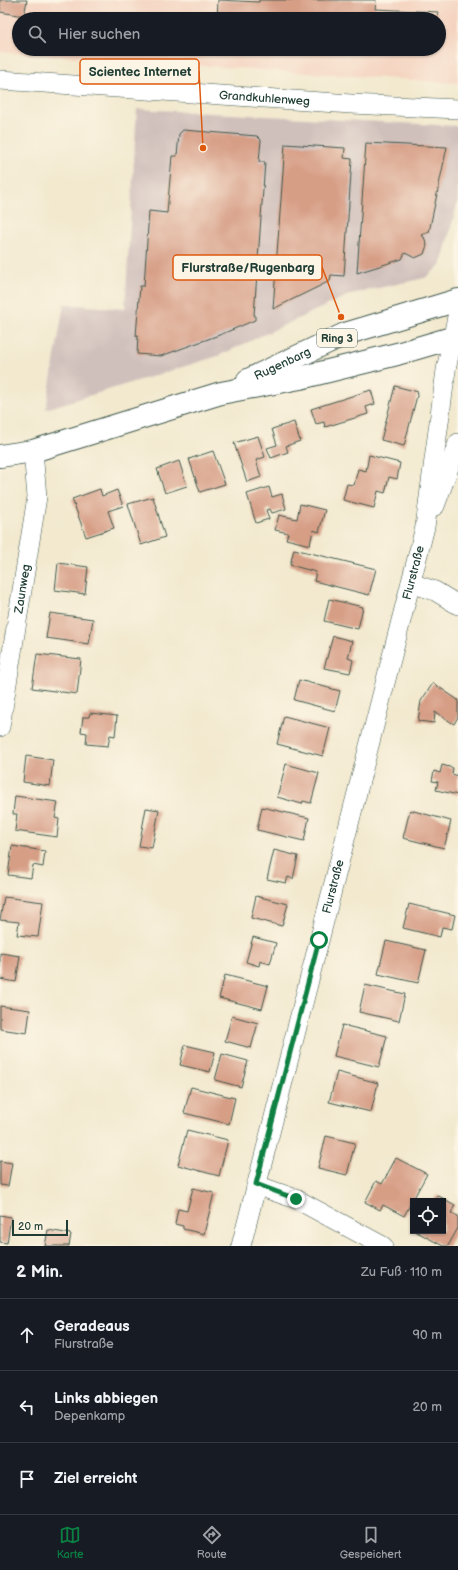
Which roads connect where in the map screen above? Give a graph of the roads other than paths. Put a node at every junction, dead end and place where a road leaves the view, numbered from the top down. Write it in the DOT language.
graph roads {
  1 [pos="0,80"];
  2 [pos="458,109"];
  3 [pos="458,300"];
  4 [pos="458,312"];
  5 [pos="455,337"];
  6 [pos="221,393"];
  7 [pos="458,443"];
  8 [pos="33,451"];
  9 [pos="0,456"];
  10 [pos="425,527"];
  11 [pos="411,583"];
  12 [pos="458,605"];
  13 [pos="0,727"];
  14 [pos="256,1184"];
  15 [pos="241,1246"];
  16 [pos="383,1246"];
  1 -- 2 [label="street, Grandkuhlenweg"];
  3 -- 6 [label="main road, Rugenbarg / Ring 3"];
  4 -- 5 [label="street, Flurstraße"];
  5 -- 6 [label="main road, Rugenbarg / Ring 3"];
  5 -- 10 [label="street, Flurstraße"];
  6 -- 8 [label="main road, Rugenbarg / Ring 3"];
  7 -- 10 [label="street, Flurstraße"];
  8 -- 9 [label="main road, Rugenbarg / Ring 3"];
  8 -- 13 [label="street, Zaunweg"];
  10 -- 11 [label="street, Flurstraße"];
  11 -- 12 [label="street"];
  11 -- 14 [label="street, Flurstraße"];
  14 -- 15 [label="street, Flurstraße"];
  14 -- 16 [label="street"];
}
